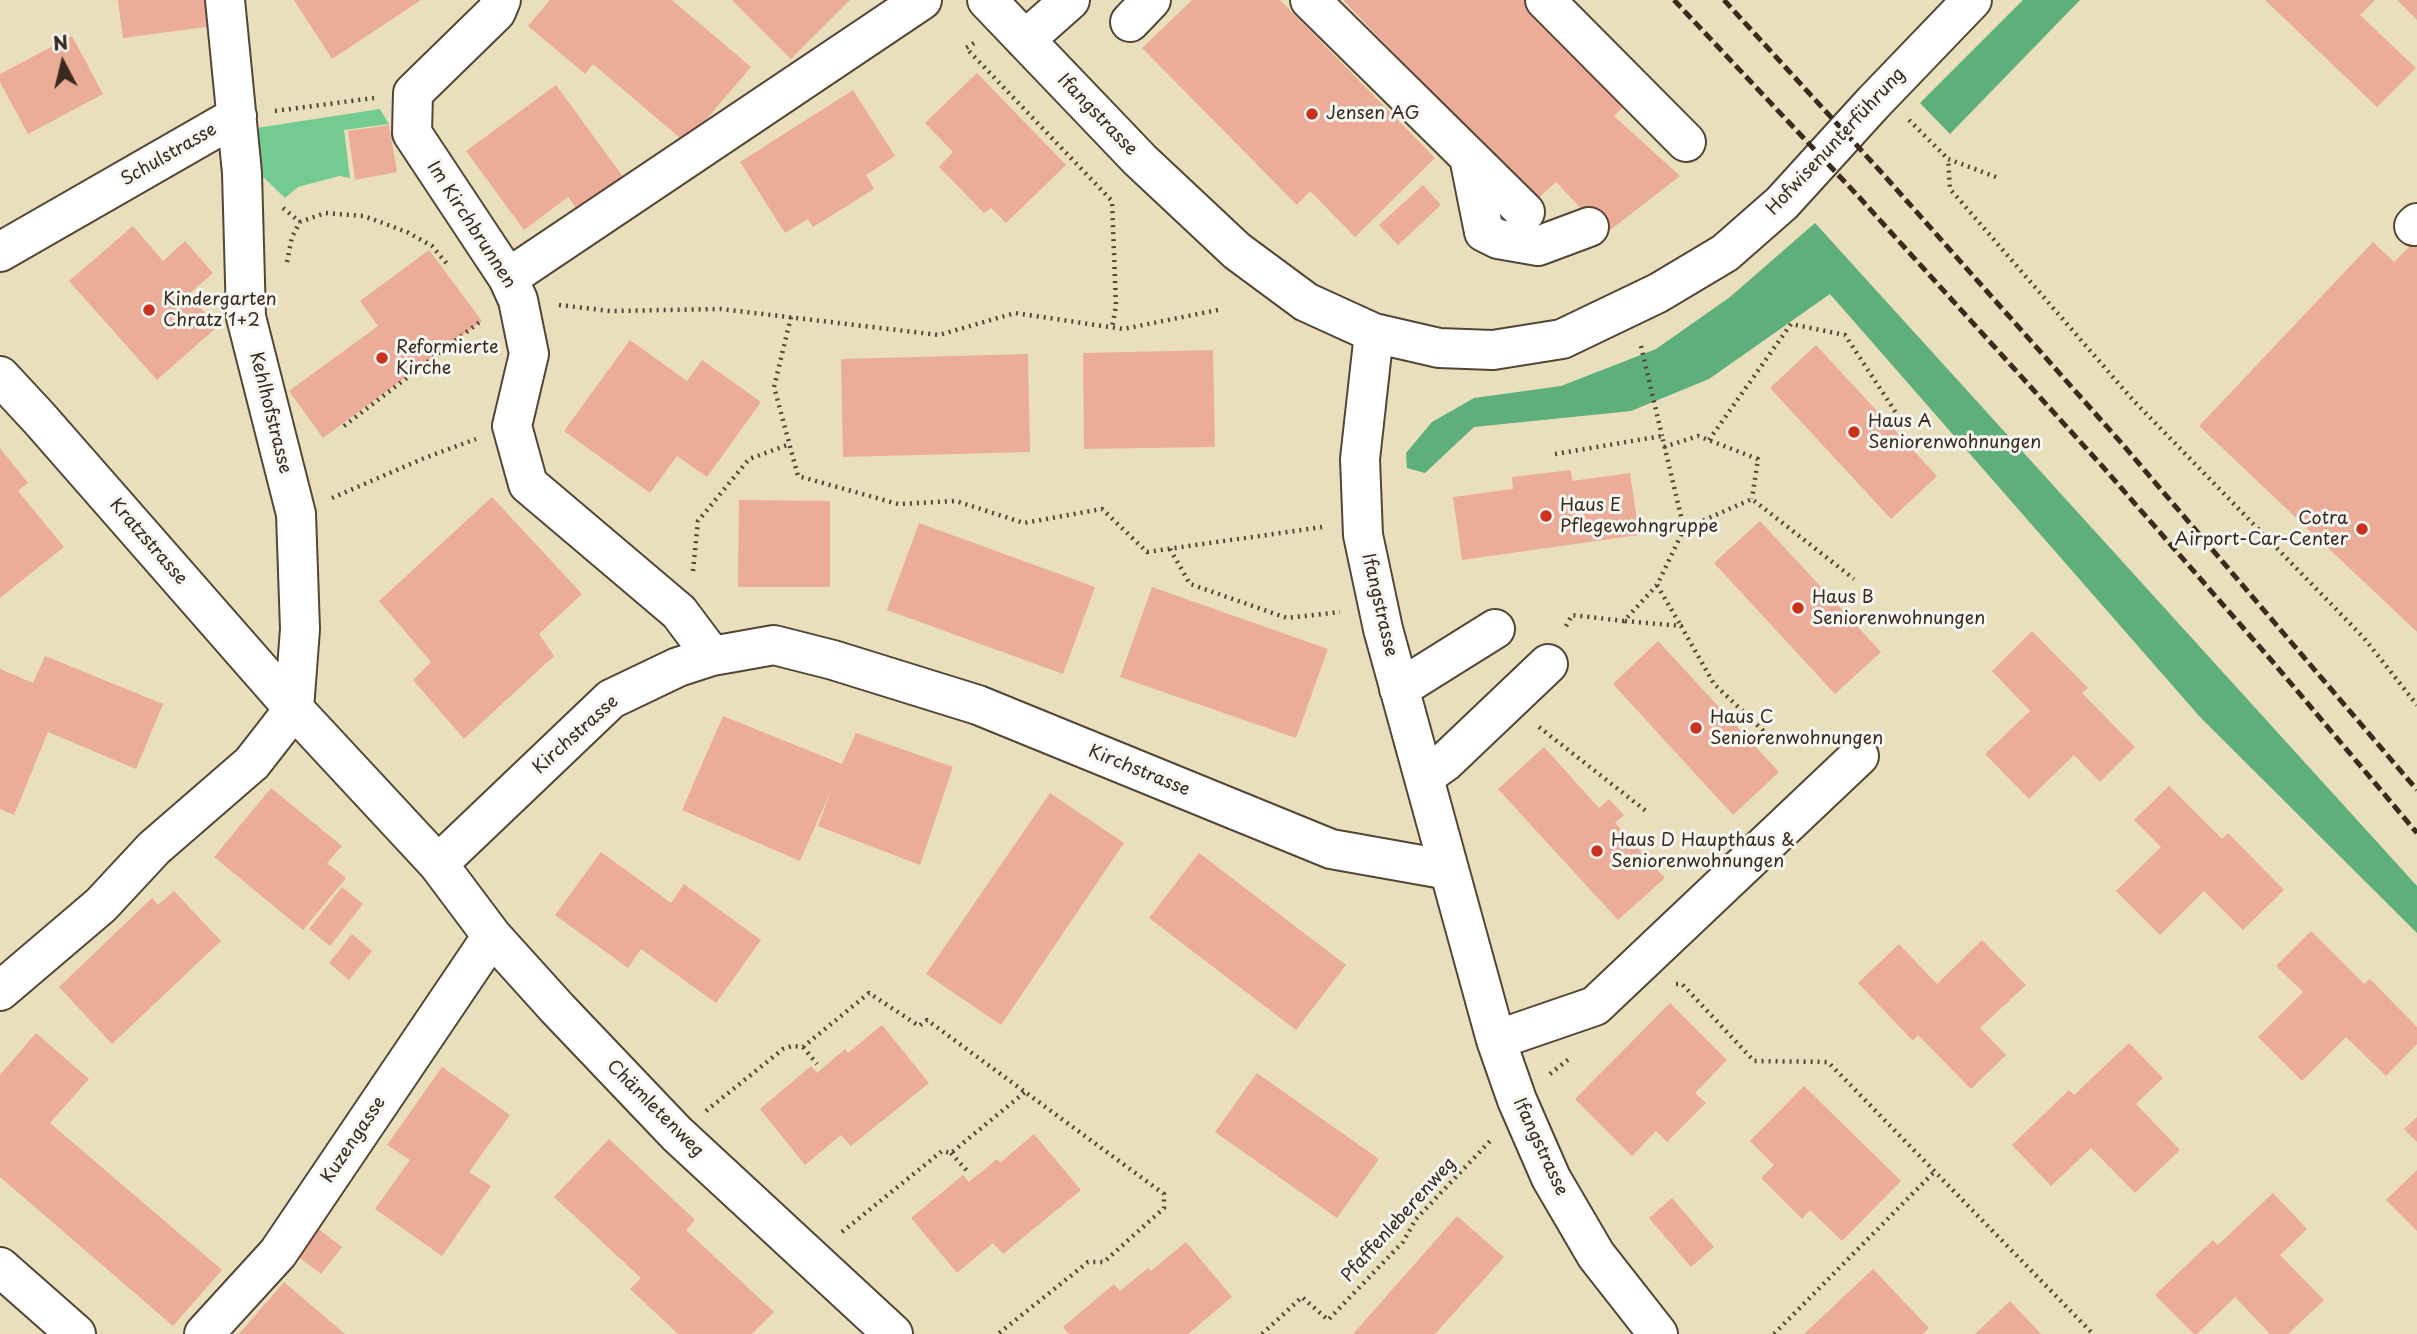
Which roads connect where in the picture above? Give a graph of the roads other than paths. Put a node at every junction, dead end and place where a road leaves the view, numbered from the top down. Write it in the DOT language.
graph roads {
  1 [pos="225,0"];
  2 [pos="501,0"];
  3 [pos="922,0"];
  4 [pos="987,0"];
  5 [pos="1070,0"];
  6 [pos="1545,0"];
  7 [pos="1972,0"];
  8 [pos="1317,2"];
  9 [pos="1025,40"];
  10 [pos="237,116"];
  11 [pos="1686,142"];
  12 [pos="1469,157"];
  13 [pos="1525,212"];
  14 [pos="1590,227"];
  15 [pos="0,252"];
  16 [pos="504,298"];
  17 [pos="1374,333"];
  18 [pos="0,376"];
  19 [pos="1495,629"];
  20 [pos="712,656"];
  21 [pos="1548,664"];
  22 [pos="1399,689"];
  23 [pos="294,709"];
  24 [pos="1859,756"];
  25 [pos="1424,777"];
  26 [pos="438,864"];
  27 [pos="1449,870"];
  28 [pos="492,936"];
  29 [pos="0,991"];
  30 [pos="1496,1040"];
  31 [pos="0,1268"];
  32 [pos="76,1334"];
  33 [pos="204,1334"];
  34 [pos="893,1334"];
  35 [pos="1658,1334"];
  1 -- 10 [label="street, Schulstrasse"];
  2 -- 16 [label="street, Im Kirchbrunnen"];
  3 -- 16 [label="street"];
  4 -- 9 [label="street, Ifangstrasse"];
  5 -- 9 [label="street"];
  6 -- 11 [label="street"];
  7 -- 17 [label="street, Hofwisenunterführung"];
  8 -- 12 [label="street"];
  9 -- 17 [label="street, Ifangstrasse"];
  10 -- 15 [label="street, Schulstrasse"];
  10 -- 23 [label="street, Kehlhofstrasse"];
  12 -- 13 [label="street"];
  12 -- 14 [label="street"];
  16 -- 20 [label="street, Im Kirchbrunnen"];
  17 -- 22 [label="street, Ifangstrasse"];
  18 -- 23 [label="street, Kratzstrasse"];
  19 -- 22 [label="street"];
  20 -- 26 [label="street, Kirchstrasse"];
  20 -- 27 [label="street, Kirchstrasse"];
  21 -- 25 [label="street"];
  22 -- 25 [label="street, Ifangstrasse"];
  23 -- 26 [label="street"];
  23 -- 29 [label="street"];
  24 -- 30 [label="street"];
  25 -- 27 [label="street, Ifangstrasse"];
  26 -- 28 [label="street, Chämletenweg"];
  27 -- 30 [label="street, Ifangstrasse"];
  28 -- 33 [label="street, Kuzengasse"];
  28 -- 34 [label="street, Chämletenweg"];
  30 -- 35 [label="street, Ifangstrasse"];
  31 -- 32 [label="street"];
}
